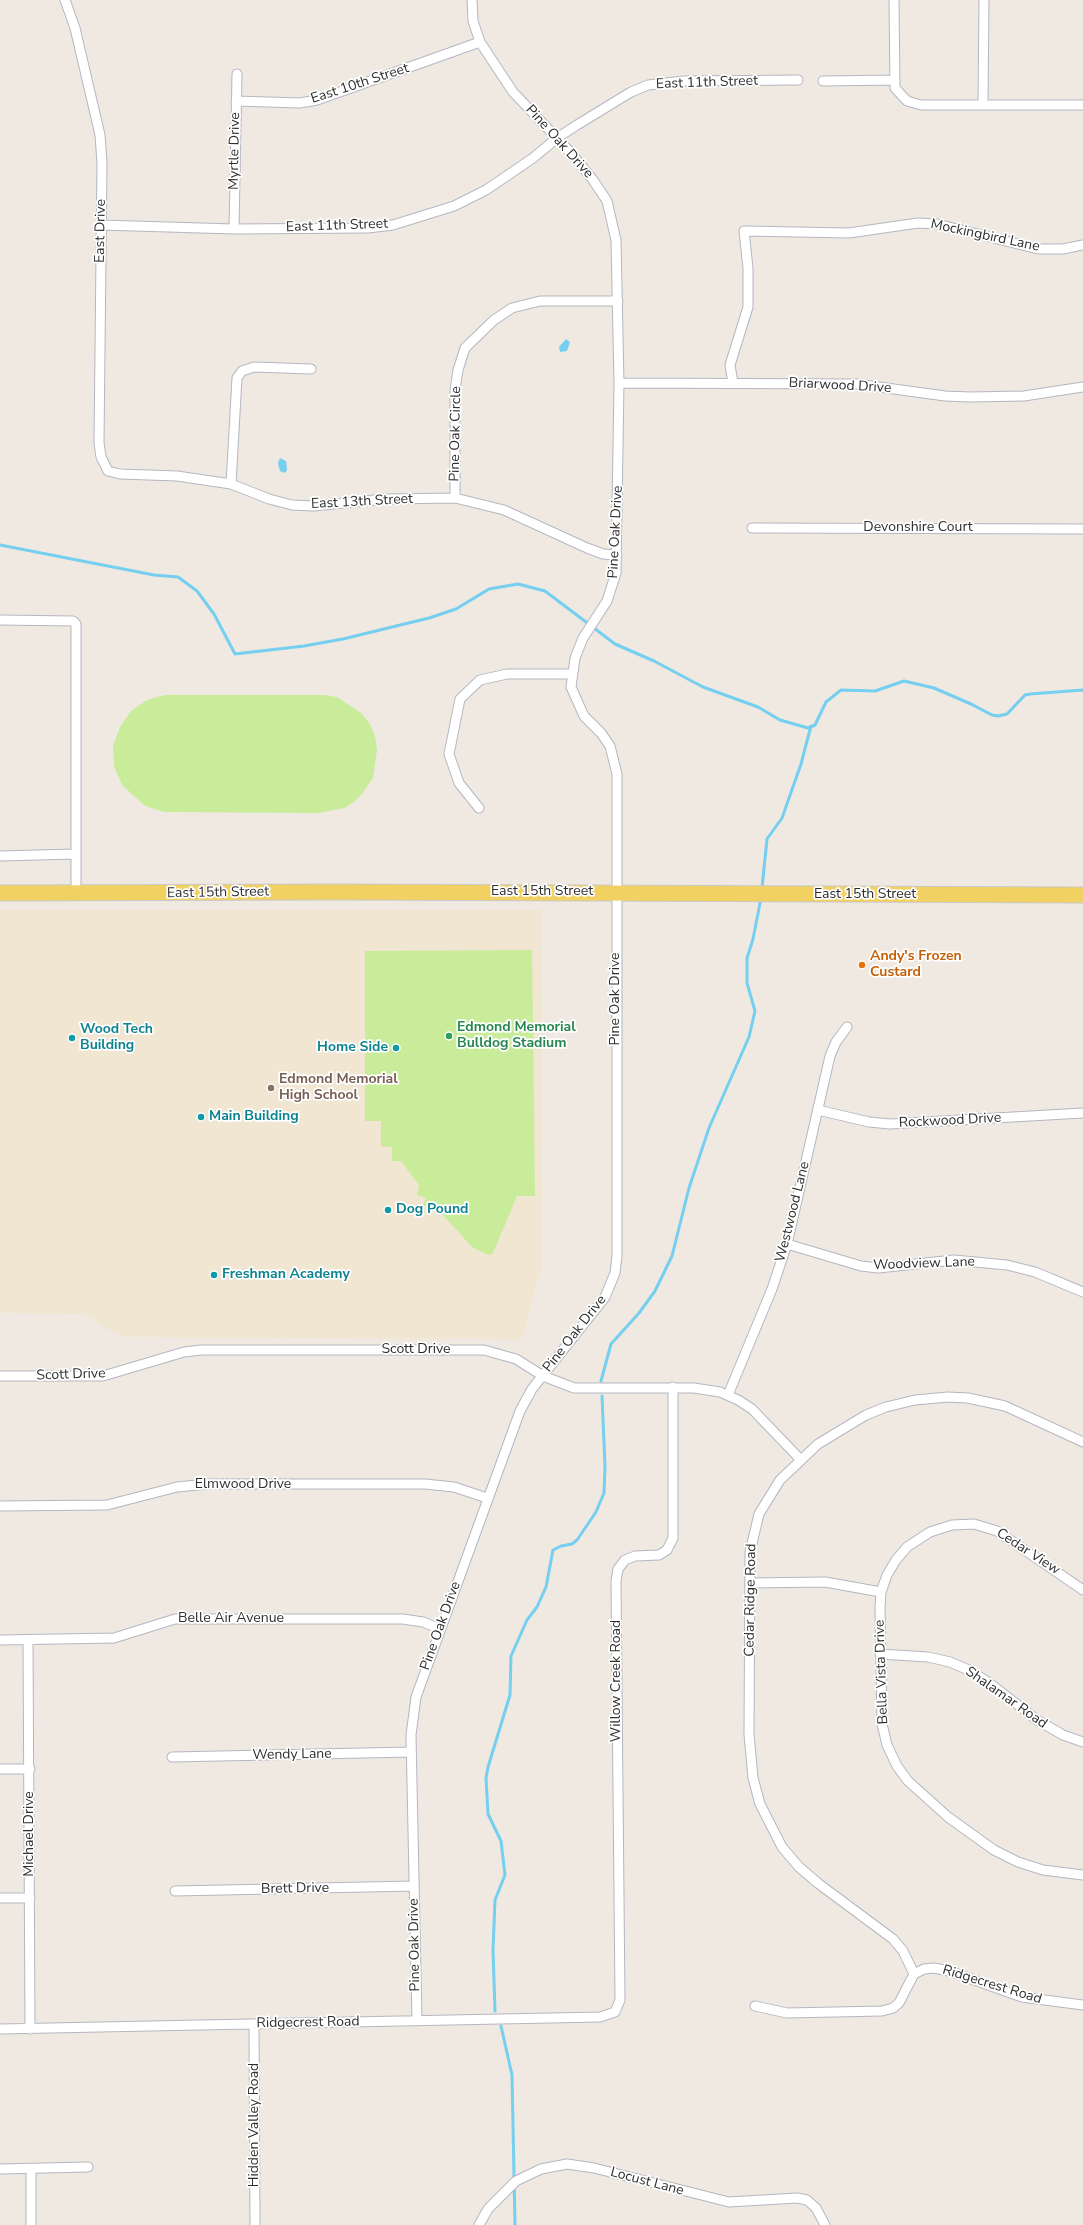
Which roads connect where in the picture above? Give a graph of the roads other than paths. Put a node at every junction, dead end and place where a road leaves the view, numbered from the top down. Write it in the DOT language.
graph roads {
  1 [pos="64,0"];
  2 [pos="472,0"];
  3 [pos="894,0"];
  4 [pos="984,0"];
  5 [pos="480,42"];
  6 [pos="237,74"];
  7 [pos="798,80"];
  8 [pos="894,80"];
  9 [pos="823,81"];
  10 [pos="236,101"];
  11 [pos="983,105"];
  12 [pos="1083,105"];
  13 [pos="557,138"];
  14 [pos="101,225"];
  15 [pos="234,229"];
  16 [pos="1083,245"];
  17 [pos="618,301"];
  18 [pos="312,369"];
  19 [pos="619,383"];
  20 [pos="733,383"];
  21 [pos="1083,387"];
  22 [pos="104,465"];
  23 [pos="231,484"];
  24 [pos="455,498"];
  25 [pos="752,528"];
  26 [pos="1083,529"];
  27 [pos="617,555"];
  28 [pos="0,620"];
  29 [pos="571,674"];
  30 [pos="478,808"];
  31 [pos="75,854"];
  32 [pos="0,856"];
  33 [pos="617,892"];
  34 [pos="0,894"];
  35 [pos="76,894"];
  36 [pos="1083,895"];
  37 [pos="847,1027"];
  38 [pos="818,1110"];
  39 [pos="1083,1113"];
  40 [pos="787,1244"];
  41 [pos="1083,1292"];
  42 [pos="0,1376"];
  43 [pos="543,1376"];
  44 [pos="673,1387"];
  45 [pos="728,1395"];
  46 [pos="1083,1442"];
  47 [pos="800,1459"];
  48 [pos="487,1498"];
  49 [pos="0,1506"];
  50 [pos="750,1583"];
  51 [pos="1083,1590"];
  52 [pos="881,1592"];
  53 [pos="440,1628"];
  54 [pos="0,1640"];
  55 [pos="28,1640"];
  56 [pos="880,1654"];
  57 [pos="1083,1742"];
  58 [pos="411,1752"];
  59 [pos="172,1757"];
  60 [pos="0,1769"];
  61 [pos="30,1769"];
  62 [pos="1083,1875"];
  63 [pos="414,1886"];
  64 [pos="175,1891"];
  65 [pos="0,1898"];
  66 [pos="30,1898"];
  67 [pos="914,1974"];
  68 [pos="1083,2005"];
  69 [pos="755,2006"];
  70 [pos="615,2012"];
  71 [pos="417,2021"];
  72 [pos="254,2024"];
  73 [pos="0,2029"];
  74 [pos="30,2029"];
  75 [pos="88,2167"];
  76 [pos="0,2169"];
  77 [pos="31,2169"];
  78 [pos="31,2225"];
  79 [pos="255,2225"];
  80 [pos="478,2225"];
  81 [pos="825,2225"];
  1 -- 14 [label="street, East Drive"];
  2 -- 5 [label="street, Pine Oak Drive"];
  3 -- 8 [label="street"];
  4 -- 11 [label="street"];
  5 -- 10 [label="street, East 10th Street"];
  5 -- 13 [label="street, Pine Oak Drive"];
  6 -- 10 [label="street, Myrtle Drive"];
  7 -- 13 [label="street, East 11th Street"];
  8 -- 9 [label="street"];
  8 -- 11 [label="street"];
  10 -- 15 [label="street, Myrtle Drive"];
  11 -- 12 [label="street"];
  13 -- 15 [label="street, East 11th Street"];
  13 -- 17 [label="street, Pine Oak Drive"];
  14 -- 15 [label="street, East 11th Street"];
  14 -- 22 [label="street, East Drive"];
  16 -- 20 [label="street, Mockingbird Lane"];
  17 -- 19 [label="street, Pine Oak Drive"];
  17 -- 24 [label="street, Pine Oak Circle"];
  18 -- 23 [label="street"];
  19 -- 20 [label="street, Briarwood Drive"];
  19 -- 27 [label="street, Pine Oak Drive"];
  20 -- 21 [label="street, Briarwood Drive"];
  22 -- 23 [label="street, East 13th Street"];
  23 -- 24 [label="street, East 13th Street"];
  24 -- 27 [label="street, East 13th Street"];
  25 -- 26 [label="street, Devonshire Court"];
  27 -- 29 [label="street, Pine Oak Drive"];
  28 -- 31 [label="street"];
  29 -- 30 [label="street"];
  29 -- 33 [label="street, Pine Oak Drive"];
  31 -- 32 [label="street"];
  31 -- 35 [label="street"];
  33 -- 35 [label="main road, East 15th Street"];
  33 -- 36 [label="main road, East 15th Street"];
  33 -- 43 [label="street, Pine Oak Drive"];
  34 -- 35 [label="main road, East 15th Street"];
  37 -- 38 [label="street, Westwood Lane"];
  38 -- 39 [label="street, Rockwood Drive"];
  38 -- 40 [label="street, Westwood Lane"];
  40 -- 41 [label="street, Woodview Lane"];
  40 -- 45 [label="street, Westwood Lane"];
  42 -- 43 [label="street, Scott Drive"];
  43 -- 44 [label="street, Scott Drive"];
  43 -- 48 [label="street, Pine Oak Drive"];
  44 -- 45 [label="street, Scott Drive"];
  44 -- 70 [label="street, Willow Creek Road"];
  45 -- 47 [label="street, Scott Drive"];
  46 -- 47 [label="street, Cedar Ridge Road"];
  47 -- 50 [label="street, Cedar Ridge Road"];
  48 -- 49 [label="street, Elmwood Drive"];
  48 -- 53 [label="street, Pine Oak Drive"];
  50 -- 52 [label="street"];
  50 -- 67 [label="street, Cedar Ridge Road"];
  51 -- 52 [label="street, Cedar View"];
  52 -- 56 [label="street, Bella Vista Drive"];
  53 -- 55 [label="street, Belle Air Avenue"];
  53 -- 58 [label="street, Pine Oak Drive"];
  54 -- 55 [label="street, Belle Air Avenue"];
  55 -- 61 [label="street, Michael Drive"];
  56 -- 57 [label="street, Shalamar Road"];
  56 -- 62 [label="street, Bella Vista Drive"];
  58 -- 59 [label="street, Wendy Lane"];
  58 -- 63 [label="street, Pine Oak Drive"];
  60 -- 61 [label="street"];
  61 -- 66 [label="street, Michael Drive"];
  63 -- 64 [label="street, Brett Drive"];
  63 -- 71 [label="street, Pine Oak Drive"];
  65 -- 66 [label="street"];
  66 -- 74 [label="street, Michael Drive"];
  67 -- 68 [label="street, Ridgecrest Road"];
  67 -- 69 [label="street"];
  70 -- 71 [label="street, Ridgecrest Road"];
  71 -- 72 [label="street, Ridgecrest Road"];
  72 -- 74 [label="street, Ridgecrest Road"];
  72 -- 79 [label="street, Hidden Valley Road"];
  73 -- 74 [label="street, Ridgecrest Road"];
  75 -- 77 [label="street"];
  76 -- 77 [label="street"];
  77 -- 78 [label="street"];
  80 -- 81 [label="street, Locust Lane"];
}
